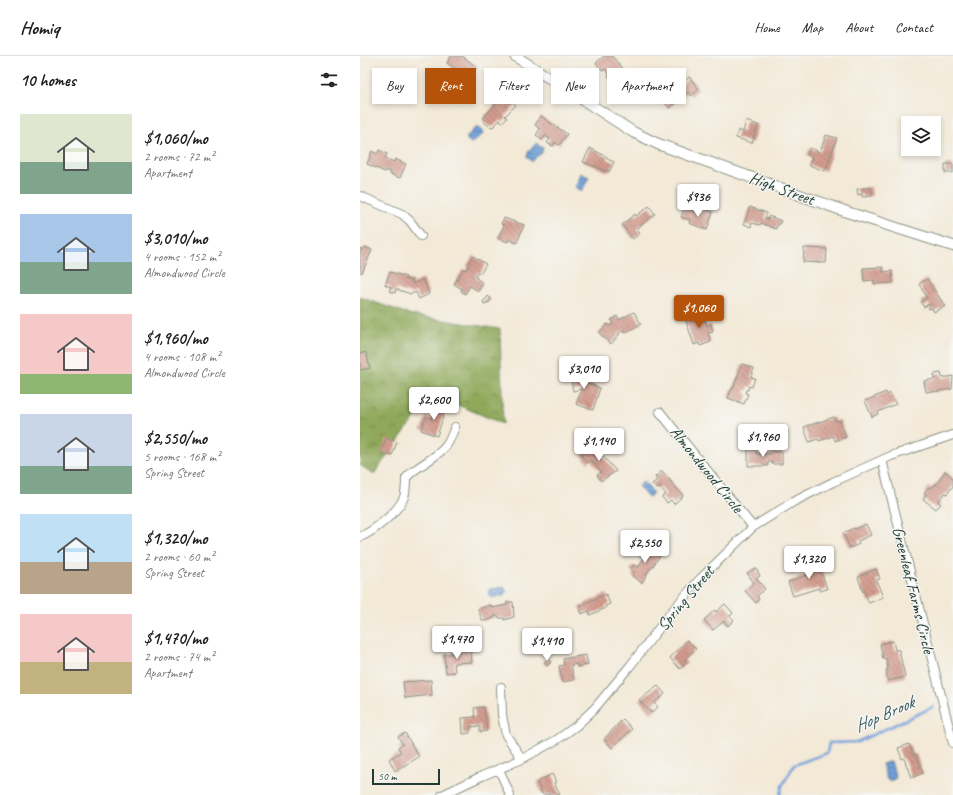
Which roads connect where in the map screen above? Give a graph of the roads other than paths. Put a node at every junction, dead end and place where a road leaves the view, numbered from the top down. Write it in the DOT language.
graph roads {
  1 [pos="515,56"];
  2 [pos="360,196"];
  3 [pos="421,236"];
  4 [pos="953,246"];
  5 [pos="660,412"];
  6 [pos="455,427"];
  7 [pos="953,434"];
  8 [pos="882,460"];
  9 [pos="753,527"];
  10 [pos="360,537"];
  11 [pos="501,687"];
  12 [pos="953,742"];
  13 [pos="522,759"];
  14 [pos="499,769"];
  15 [pos="442,795"];
  16 [pos="510,795"];
  1 -- 4 [label="street, High Street"];
  2 -- 3 [label="street"];
  5 -- 9 [label="street, Almondwood Circle"];
  6 -- 10 [label="street"];
  7 -- 8 [label="street, Spring Street"];
  8 -- 9 [label="street, Spring Street"];
  8 -- 12 [label="street, Greenleaf Farms Circle"];
  9 -- 13 [label="street, Spring Street"];
  11 -- 13 [label="street"];
  13 -- 14 [label="street, Spring Street"];
  14 -- 15 [label="street, Spring Street"];
  14 -- 16 [label="street"];
}
